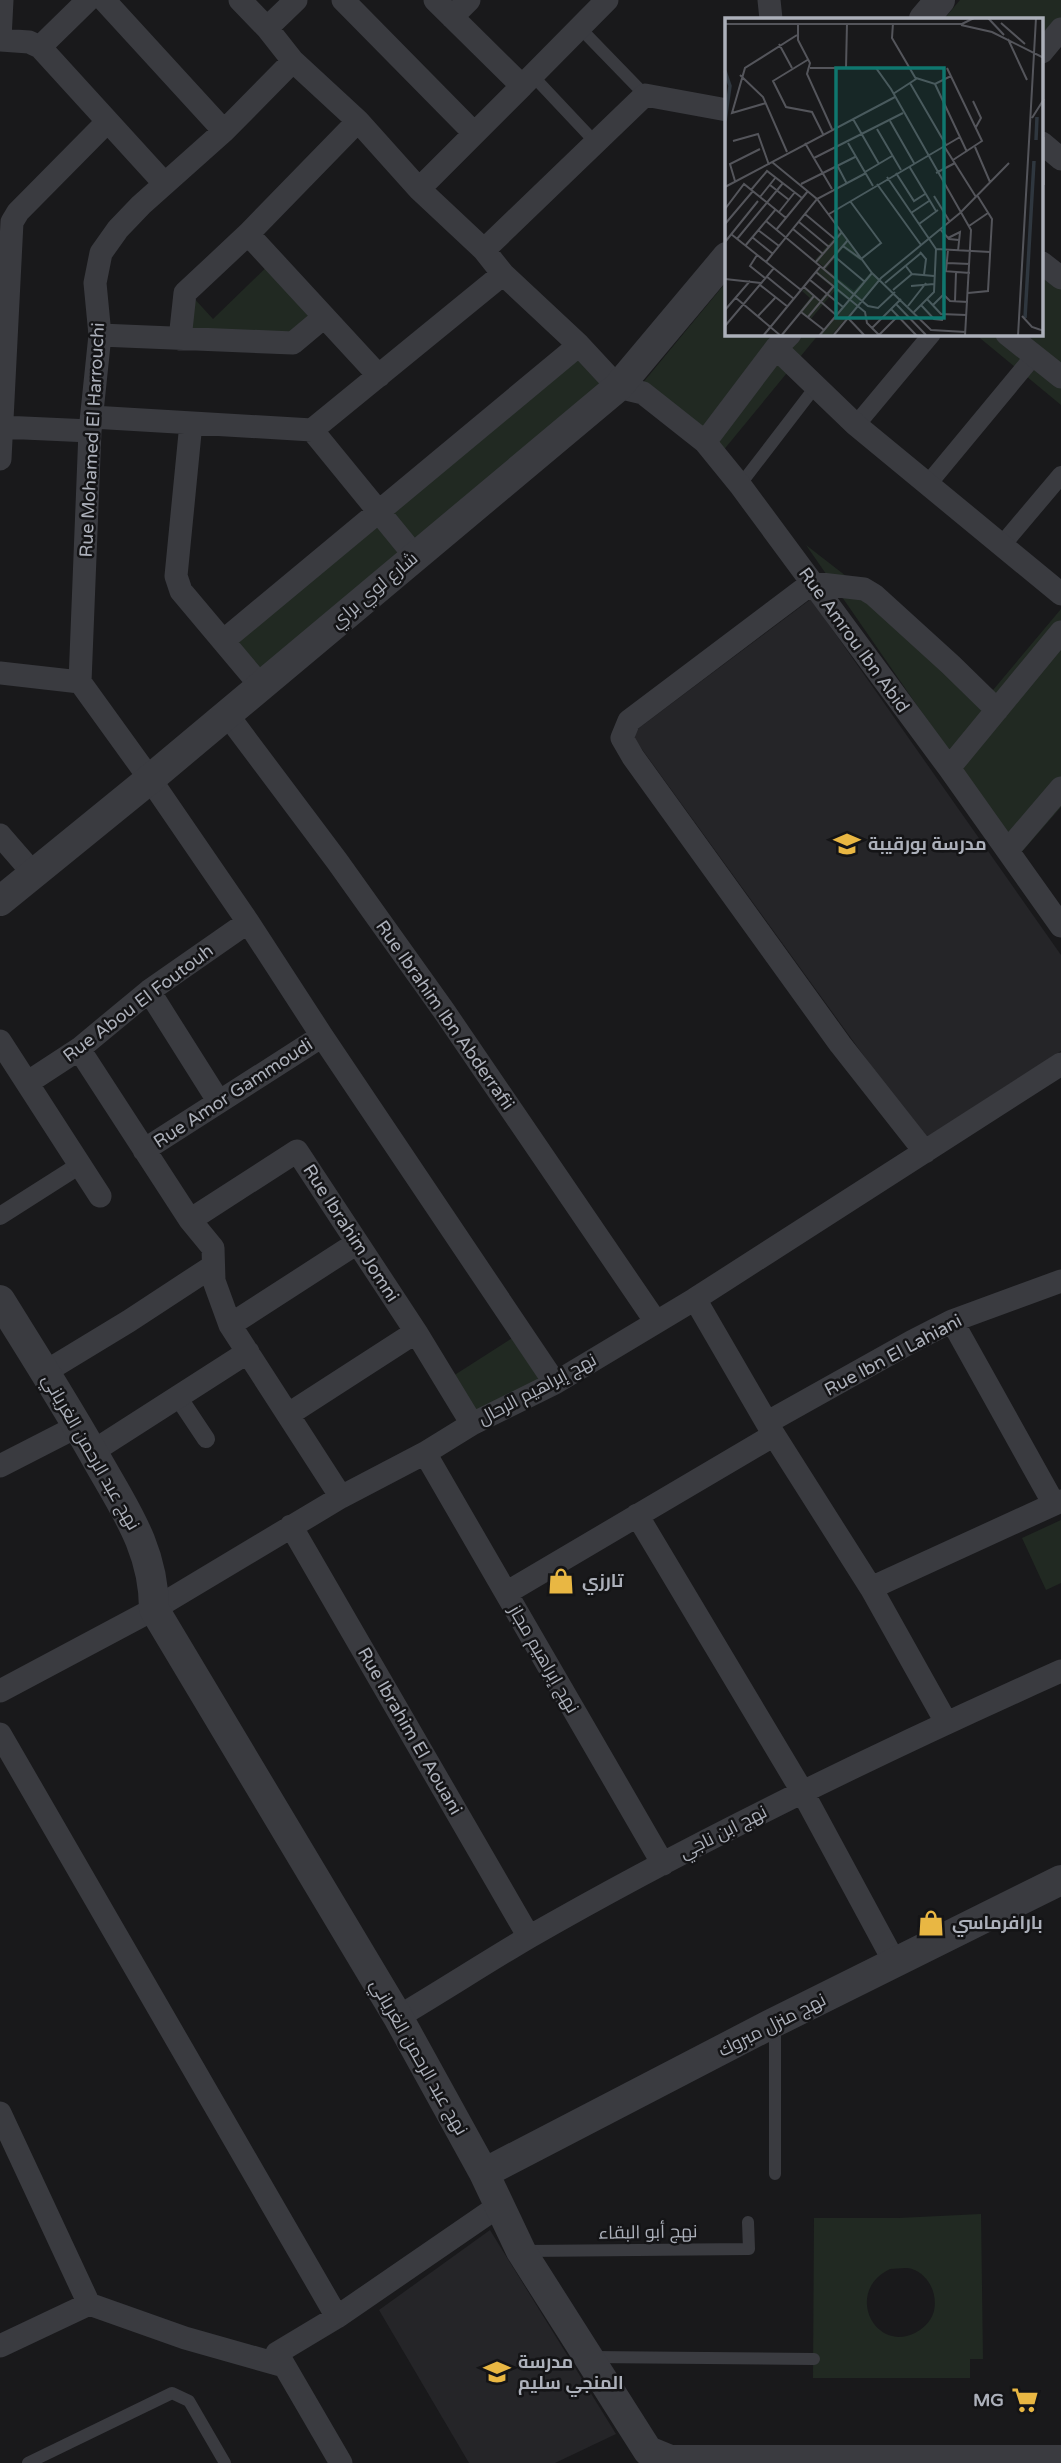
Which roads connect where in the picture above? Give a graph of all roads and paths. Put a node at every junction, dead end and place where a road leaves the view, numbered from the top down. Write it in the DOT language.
graph roads {
  1 [pos="2,0"];
  2 [pos="88,0"];
  3 [pos="104,0"];
  4 [pos="240,0"];
  5 [pos="296,0"];
  6 [pos="343,0"];
  7 [pos="435,0"];
  8 [pos="469,0"];
  9 [pos="607,0"];
  10 [pos="769,0"];
  11 [pos="940,0"];
  12 [pos="452,17"];
  13 [pos="772,18"];
  14 [pos="925,18"];
  15 [pos="579,27"];
  16 [pos="267,28"];
  17 [pos="1060,31"];
  18 [pos="0,40"];
  19 [pos="40,47"];
  20 [pos="1044,50"];
  21 [pos="293,61"];
  22 [pos="527,81"];
  23 [pos="645,94"];
  24 [pos="725,110"];
  25 [pos="358,121"];
  26 [pos="107,122"];
  27 [pos="224,131"];
  28 [pos="474,133"];
  29 [pos="596,143"];
  30 [pos="1044,145"];
  31 [pos="1061,159"];
  32 [pos="164,183"];
  33 [pos="419,189"];
  34 [pos="6,230"];
  35 [pos="248,234"];
  36 [pos="484,250"];
  37 [pos="725,259"];
  38 [pos="1044,265"];
  39 [pos="503,274"];
  40 [pos="1061,278"];
  41 [pos="324,317"];
  42 [pos="100,335"];
  43 [pos="930,336"];
  44 [pos="1009,336"];
  45 [pos="180,339"];
  46 [pos="783,341"];
  47 [pos="579,345"];
  48 [pos="1034,356"];
  49 [pos="3,361"];
  50 [pos="379,376"];
  51 [pos="1061,377"];
  52 [pos="816,386"];
  53 [pos="618,387"];
  54 [pos="191,423"];
  55 [pos="91,424"];
  56 [pos="856,425"];
  57 [pos="2,426"];
  58 [pos="312,430"];
  59 [pos="705,442"];
  60 [pos="0,459"];
  61 [pos="1061,475"];
  62 [pos="928,484"];
  63 [pos="740,485"];
  64 [pos="378,513"];
  65 [pos="1002,545"];
  66 [pos="415,556"];
  67 [pos="812,583"];
  68 [pos="1061,594"];
  69 [pos="1061,632"];
  70 [pos="223,641"];
  71 [pos="0,673"];
  72 [pos="80,682"];
  73 [pos="260,685"];
  74 [pos="997,710"];
  75 [pos="226,713"];
  76 [pos="949,768"];
  77 [pos="150,779"];
  78 [pos="1061,788"];
  79 [pos="0,835"];
  80 [pos="1008,850"];
  81 [pos="33,873"];
  82 [pos="0,901"];
  83 [pos="248,922"];
  84 [pos="1061,926"];
  85 [pos="149,991"];
  86 [pos="322,1036"];
  87 [pos="0,1041"];
  88 [pos="79,1049"];
  89 [pos="1061,1064"];
  90 [pos="27,1083"];
  91 [pos="219,1102"];
  92 [pos="144,1150"];
  93 [pos="925,1152"];
  94 [pos="80,1165"];
  95 [pos="100,1196"];
  96 [pos="0,1216"];
  97 [pos="190,1220"];
  98 [pos="357,1243"];
  99 [pos="213,1266"];
  100 [pos="1061,1281"];
  101 [pos="695,1299"];
  102 [pos="0,1300"];
  103 [pos="952,1321"];
  104 [pos="656,1322"];
  105 [pos="230,1325"];
  106 [pos="415,1332"];
  107 [pos="248,1352"];
  108 [pos="45,1372"];
  109 [pos="555,1383"];
  110 [pos="178,1397"];
  111 [pos="289,1414"];
  112 [pos="472,1424"];
  113 [pos="78,1426"];
  114 [pos="771,1429"];
  115 [pos="205,1439"];
  116 [pos="92,1452"];
  117 [pos="425,1453"];
  118 [pos="0,1466"];
  119 [pos="341,1497"];
  120 [pos="1058,1503"];
  121 [pos="637,1515"];
  122 [pos="291,1526"];
  123 [pos="871,1588"];
  124 [pos="506,1593"];
  125 [pos="154,1609"];
  126 [pos="1061,1671"];
  127 [pos="0,1692"];
  128 [pos="946,1722"];
  129 [pos="0,1734"];
  130 [pos="802,1791"];
  131 [pos="663,1864"];
  132 [pos="1061,1880"];
  133 [pos="530,1937"];
  134 [pos="895,1964"];
  135 [pos="398,2018"];
  136 [pos="775,2022"];
  137 [pos="0,2113"];
  138 [pos="484,2173"];
  139 [pos="775,2174"];
  140 [pos="500,2205"];
  141 [pos="748,2222"];
  142 [pos="520,2251"];
  143 [pos="89,2304"];
  144 [pos="337,2317"];
  145 [pos="0,2346"];
  146 [pos="590,2357"];
  147 [pos="814,2358"];
  148 [pos="284,2366"];
  149 [pos="1061,2460"];
  150 [pos="966,2462"];
  151 [pos="28,2463"];
  152 [pos="225,2463"];
  153 [pos="341,2463"];
  1 -- 18 [label="street"];
  2 -- 19 [label="street"];
  3 -- 27 [label="street"];
  4 -- 16 [label="street"];
  5 -- 16 [label="street"];
  6 -- 28 [label="street"];
  7 -- 12 [label="street"];
  8 -- 12 [label="street"];
  9 -- 15 [label="street"];
  10 -- 13 [label="street"];
  11 -- 14 [label="street"];
  12 -- 22 [label="street"];
  15 -- 22 [label="street"];
  15 -- 23 [label="lane"];
  16 -- 21 [label="street"];
  17 -- 20 [label="street"];
  18 -- 19 [label="street"];
  19 -- 26 [label="street"];
  21 -- 25 [label="street"];
  21 -- 27 [label="street, Rue Mohamed El Harrouchi"];
  22 -- 28 [label="street"];
  22 -- 29 [label="lane"];
  23 -- 24 [label="street"];
  23 -- 29 [label="street"];
  25 -- 33 [label="street"];
  25 -- 35 [label="street"];
  26 -- 32 [label="street"];
  26 -- 34 [label="street"];
  27 -- 32 [label="street, Rue Mohamed El Harrouchi"];
  28 -- 33 [label="street"];
  29 -- 36 [label="street"];
  30 -- 31 [label="street"];
  32 -- 42 [label="street, Rue Mohamed El Harrouchi"];
  33 -- 36 [label="street"];
  34 -- 49 [label="street"];
  35 -- 41 [label="street"];
  35 -- 45 [label="street"];
  36 -- 39 [label="street"];
  37 -- 53 [label="street, شارع لوي براي"];
  38 -- 40 [label="street"];
  39 -- 47 [label="street"];
  39 -- 50 [label="street"];
  41 -- 45 [label="street"];
  41 -- 50 [label="street"];
  42 -- 45 [label="street"];
  42 -- 55 [label="street, Rue Mohamed El Harrouchi"];
  43 -- 56 [label="street"];
  44 -- 48 [label="street"];
  46 -- 52 [label="street"];
  46 -- 59 [label="street"];
  47 -- 53 [label="street"];
  47 -- 64 [label="street"];
  48 -- 51 [label="street"];
  48 -- 62 [label="street"];
  49 -- 57 [label="street"];
  50 -- 58 [label="street"];
  52 -- 56 [label="street"];
  52 -- 63 [label="lane"];
  53 -- 59 [label="street, Rue Amrou Ibn Abid"];
  53 -- 66 [label="street, شارع لوي براي"];
  54 -- 55 [label="street"];
  54 -- 58 [label="street"];
  54 -- 70 [label="street"];
  55 -- 57 [label="street"];
  55 -- 72 [label="street, Rue Mohamed El Harrouchi"];
  56 -- 62 [label="street"];
  57 -- 60 [label="street"];
  58 -- 64 [label="street"];
  59 -- 63 [label="street, Rue Amrou Ibn Abid"];
  61 -- 65 [label="street"];
  62 -- 65 [label="street"];
  63 -- 67 [label="street, Rue Amrou Ibn Abid"];
  64 -- 66 [label="street"];
  64 -- 70 [label="street"];
  65 -- 68 [label="street"];
  66 -- 73 [label="street, شارع لوي براي"];
  67 -- 74 [label="street"];
  67 -- 76 [label="street, Rue Amrou Ibn Abid"];
  67 -- 93 [label="street"];
  69 -- 74 [label="street"];
  70 -- 73 [label="street"];
  71 -- 72 [label="street"];
  72 -- 77 [label="street"];
  73 -- 75 [label="street, شارع لوي براي"];
  74 -- 76 [label="street"];
  75 -- 77 [label="street, شارع لوي براي"];
  75 -- 104 [label="street, Rue Ibrahim Ibn Abderrafii"];
  76 -- 80 [label="street, Rue Amrou Ibn Abid"];
  77 -- 81 [label="street, شارع لوي براي"];
  77 -- 83 [label="street"];
  78 -- 80 [label="street"];
  79 -- 81 [label="street"];
  80 -- 84 [label="street, Rue Amrou Ibn Abid"];
  81 -- 82 [label="street, شارع لوي براي"];
  83 -- 85 [label="street, Rue Abou El Foutouh"];
  83 -- 86 [label="street"];
  85 -- 88 [label="street, Rue Abou El Foutouh"];
  85 -- 91 [label="street"];
  86 -- 91 [label="street, Rue Amor Gammoudi"];
  86 -- 109 [label="street"];
  87 -- 90 [label="street"];
  88 -- 90 [label="street, Rue Abou El Foutouh"];
  88 -- 92 [label="street"];
  89 -- 93 [label="street, نهج إبراهيم الرحال"];
  90 -- 94 [label="street"];
  91 -- 92 [label="street, Rue Amor Gammoudi"];
  92 -- 97 [label="street"];
  93 -- 101 [label="street, نهج إبراهيم الرحال"];
  94 -- 95 [label="street"];
  94 -- 96 [label="street"];
  97 -- 98 [label="street, Rue Ibrahim Jomni"];
  97 -- 99 [label="street"];
  98 -- 105 [label="street"];
  98 -- 106 [label="street, Rue Ibrahim Jomni"];
  99 -- 105 [label="street"];
  99 -- 108 [label="street"];
  100 -- 103 [label="street, Rue Ibn El Lahiani"];
  101 -- 104 [label="street, نهج إبراهيم الرحال"];
  101 -- 114 [label="street"];
  102 -- 108 [label="street, نهج عبد الرحمن الغرياني"];
  103 -- 114 [label="street, Rue Ibn El Lahiani"];
  103 -- 120 [label="street"];
  104 -- 109 [label="street, نهج إبراهيم الرحال"];
  105 -- 107 [label="street"];
  106 -- 111 [label="street"];
  106 -- 112 [label="street, Rue Ibrahim Jomni"];
  107 -- 110 [label="street"];
  107 -- 111 [label="street"];
  108 -- 113 [label="street, نهج عبد الرحمن الغرياني"];
  109 -- 112 [label="street, نهج إبراهيم الرحال"];
  110 -- 115 [label="street"];
  110 -- 116 [label="street"];
  111 -- 119 [label="street"];
  112 -- 117 [label="street, نهج إبراهيم الرحال"];
  113 -- 116 [label="street, نهج عبد الرحمن الغرياني"];
  113 -- 118 [label="street"];
  114 -- 121 [label="street, Rue Ibn El Lahiani"];
  114 -- 123 [label="street"];
  116 -- 125 [label="street, نهج عبد الرحمن الغرياني"];
  117 -- 119 [label="street, نهج إبراهيم الرحال"];
  117 -- 124 [label="street, نهج إبراهيم مجاز"];
  119 -- 122 [label="street, نهج إبراهيم الرحال"];
  120 -- 123 [label="street"];
  121 -- 124 [label="street, Rue Ibn El Lahiani"];
  121 -- 130 [label="street"];
  122 -- 125 [label="street, نهج إبراهيم الرحال"];
  122 -- 133 [label="street, Rue Ibrahim El Aouani"];
  123 -- 128 [label="street"];
  124 -- 131 [label="street, نهج إبراهيم مجاز"];
  125 -- 127 [label="street, نهج إبراهيم الرحال"];
  125 -- 135 [label="street, نهج عبد الرحمن الغرياني"];
  126 -- 128 [label="street, نهج ابن ناجي"];
  128 -- 130 [label="street, نهج ابن ناجي"];
  129 -- 144 [label="street"];
  130 -- 131 [label="street, نهج ابن ناجي"];
  130 -- 134 [label="street"];
  131 -- 133 [label="street, نهج ابن ناجي"];
  132 -- 134 [label="street, نهج منزل مبروك"];
  133 -- 135 [label="street, نهج ابن ناجي"];
  134 -- 136 [label="street, نهج منزل مبروك"];
  135 -- 138 [label="street, نهج عبد الرحمن الغرياني"];
  136 -- 138 [label="street, نهج منزل مبروك"];
  136 -- 139 [label="lane"];
  137 -- 143 [label="street"];
  138 -- 140 [label="street, نهج عبد الرحمن الغرياني"];
  140 -- 142 [label="street, نهج عبد الرحمن الغرياني"];
  140 -- 144 [label="street"];
  141 -- 142 [label="lane, نهج أبو البقاء"];
  142 -- 146 [label="street, نهج عبد الرحمن الغرياني"];
  143 -- 145 [label="street"];
  143 -- 148 [label="street"];
  144 -- 148 [label="street"];
  146 -- 147 [label="lane"];
  146 -- 150 [label="street, نهج عبد الرحمن الغرياني"];
  148 -- 153 [label="street"];
  149 -- 150 [label="street, نهج عبد الرحمن الغرياني"];
  151 -- 152 [label="lane"];
}
